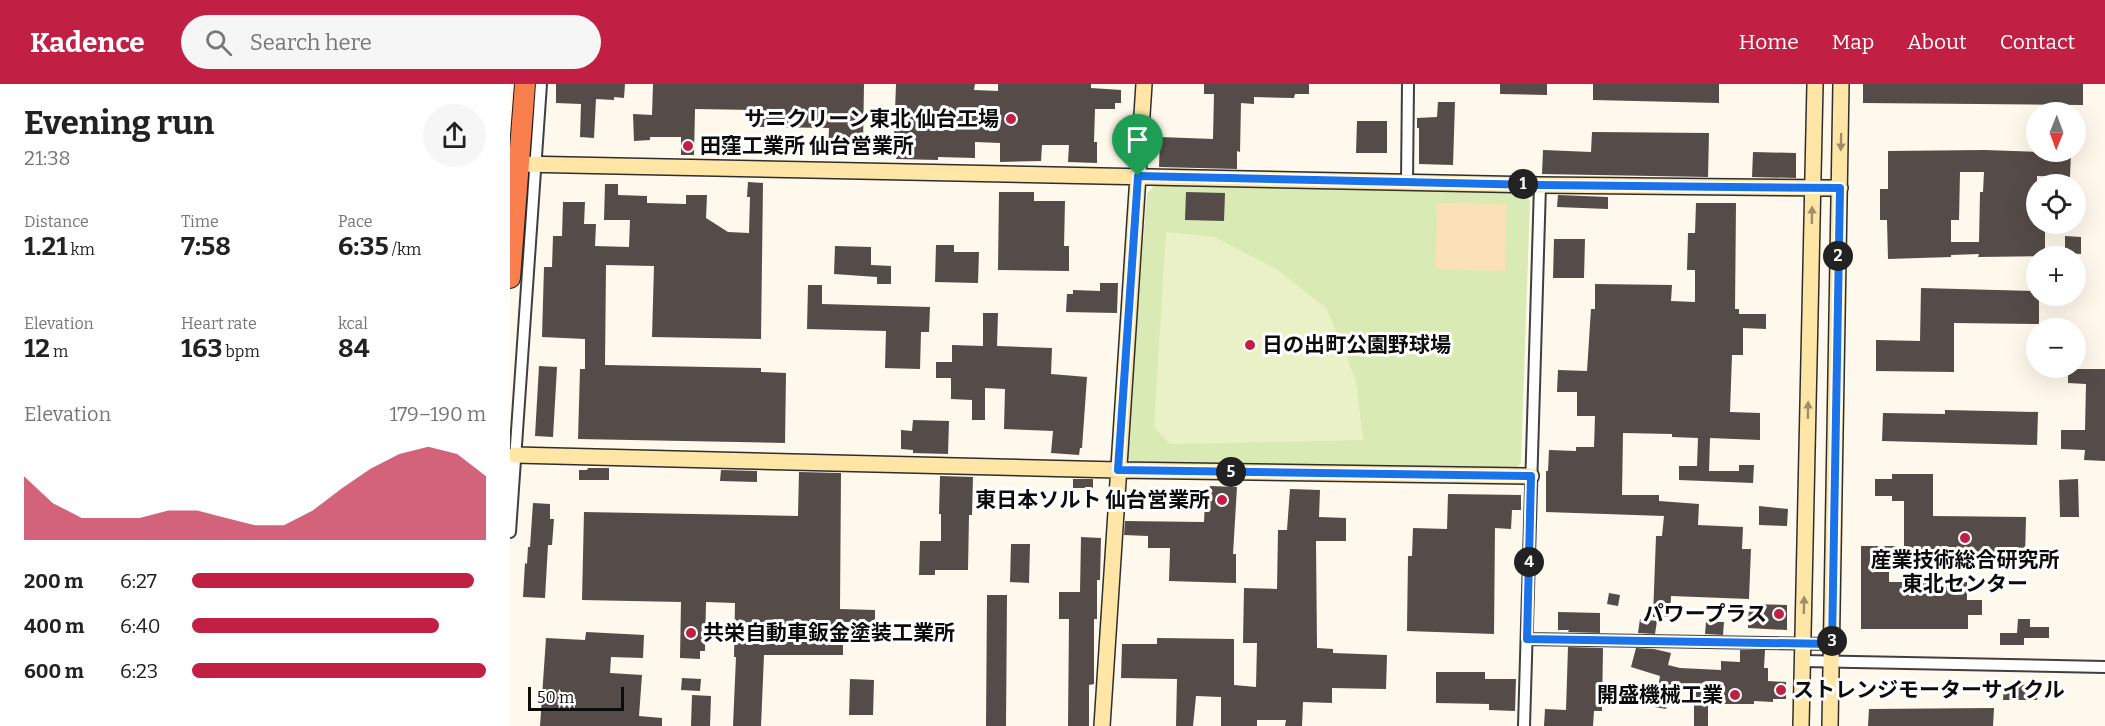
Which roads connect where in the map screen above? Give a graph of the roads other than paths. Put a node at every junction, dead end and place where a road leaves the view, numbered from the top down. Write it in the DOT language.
graph roads {
  1 [pos="525,84"];
  2 [pos="541,84"];
  3 [pos="1144,84"];
  4 [pos="1408,84"];
  5 [pos="1815,84"];
  6 [pos="1841,84"];
  7 [pos="527,164"];
  8 [pos="1138,176"];
  9 [pos="1407,182"];
  10 [pos="1540,185"];
  11 [pos="1812,188"];
  12 [pos="1840,188"];
  13 [pos="510,278"];
  14 [pos="515,455"];
  15 [pos="1118,470"];
  16 [pos="1531,476"];
  17 [pos="510,532"];
  18 [pos="1527,639"];
  19 [pos="1804,643"];
  20 [pos="1832,644"];
  21 [pos="1803,662"];
  22 [pos="1831,662"];
  23 [pos="2105,667"];
  24 [pos="1102,726"];
  25 [pos="1524,726"];
  26 [pos="1801,726"];
  27 [pos="1830,726"];
  1 -- 7 [label="highway"];
  2 -- 7 [label="street"];
  3 -- 8 [label="street"];
  4 -- 9 [label="street"];
  5 -- 11 [label="street"];
  6 -- 12 [label="street, one-way"];
  7 -- 8 [label="street"];
  7 -- 13 [label="highway"];
  7 -- 14 [label="street"];
  8 -- 9 [label="street"];
  8 -- 15 [label="street"];
  9 -- 10 [label="street"];
  10 -- 11 [label="street"];
  10 -- 16 [label="street"];
  11 -- 12 [label="street"];
  19 -- 11 [label="street, one-way"];
  12 -- 20 [label="street"];
  14 -- 15 [label="street"];
  14 -- 17 [label="street"];
  15 -- 16 [label="street"];
  15 -- 24 [label="street"];
  16 -- 18 [label="street"];
  18 -- 19 [label="street"];
  18 -- 25 [label="street"];
  19 -- 20 [label="street"];
  19 -- 21 [label="street"];
  20 -- 22 [label="street"];
  21 -- 22 [label="street"];
  21 -- 26 [label="street"];
  22 -- 23 [label="street"];
  22 -- 27 [label="street"];
}
